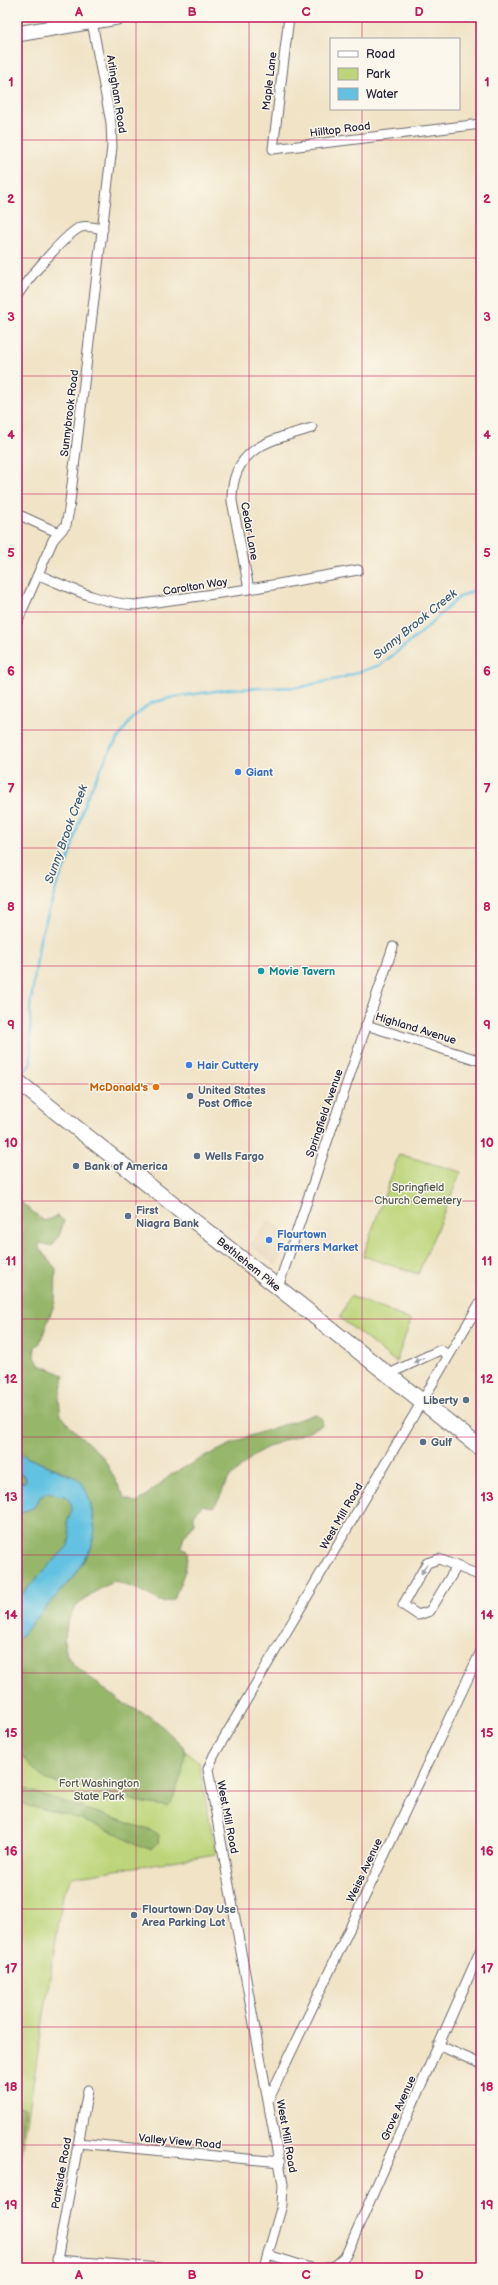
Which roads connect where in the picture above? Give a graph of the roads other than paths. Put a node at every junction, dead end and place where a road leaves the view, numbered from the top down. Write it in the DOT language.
graph roads {
  1 [pos="289,17"];
  2 [pos="111,18"];
  3 [pos="92,22"];
  4 [pos="17,34"];
  5 [pos="481,124"];
  6 [pos="273,149"];
  7 [pos="108,195"];
  8 [pos="103,229"];
  9 [pos="17,296"];
  10 [pos="312,428"];
  11 [pos="17,514"];
  12 [pos="59,533"];
  13 [pos="358,570"];
  14 [pos="39,574"];
  15 [pos="249,590"];
  16 [pos="17,622"];
  17 [pos="393,947"];
  18 [pos="366,1025"];
  19 [pos="481,1061"];
  20 [pos="22,1085"];
  21 [pos="278,1287"];
  22 [pos="481,1301"];
  23 [pos="449,1356"];
  24 [pos="389,1374"];
  25 [pos="422,1401"];
  26 [pos="481,1448"];
  27 [pos="457,1566"];
  28 [pos="481,1576"];
  29 [pos="481,1650"];
  30 [pos="481,1948"];
  31 [pos="438,2045"];
  32 [pos="481,2064"];
  33 [pos="88,2090"];
  34 [pos="268,2101"];
  35 [pos="78,2143"];
  36 [pos="280,2162"];
  37 [pos="268,2255"];
  38 [pos="160,2268"];
  39 [pos="264,2268"];
  40 [pos="310,2268"];
  41 [pos="327,2268"];
  1 -- 6 [label="street, Maple Lane"];
  2 -- 3 [label="main road"];
  3 -- 4 [label="main road"];
  3 -- 7 [label="street, Arlingham Road"];
  5 -- 6 [label="street, Hilltop Road"];
  7 -- 8 [label="street, Sunnybrook Road"];
  8 -- 9 [label="street"];
  8 -- 12 [label="street, Sunnybrook Road"];
  10 -- 15 [label="street, Cedar Lane"];
  11 -- 12 [label="street"];
  12 -- 14 [label="street, Sunnybrook Road"];
  13 -- 15 [label="street, Carolton Way"];
  14 -- 15 [label="street, Carolton Way"];
  14 -- 16 [label="street, Sunnybrook Road"];
  17 -- 18 [label="street, Springfield Avenue"];
  18 -- 19 [label="street, Highland Avenue"];
  18 -- 21 [label="street, Springfield Avenue"];
  20 -- 21 [label="main road, Bethlehem Pike"];
  21 -- 24 [label="main road, Bethlehem Pike"];
  22 -- 23 [label="street, West Mill Road"];
  23 -- 24 [label="street, one-way"];
  23 -- 25 [label="street, West Mill Road"];
  24 -- 25 [label="main road, Bethlehem Pike"];
  25 -- 26 [label="main road, Bethlehem Pike"];
  25 -- 34 [label="street, West Mill Road"];
  27 -- 27 [label="street, one-way"];
  27 -- 28 [label="street"];
  29 -- 34 [label="street, Weiss Avenue"];
  30 -- 31 [label="street, Grove Avenue"];
  31 -- 32 [label="street"];
  31 -- 41 [label="street, Grove Avenue"];
  33 -- 35 [label="street, Parkside Road"];
  34 -- 36 [label="street, West Mill Road"];
  35 -- 36 [label="street, Valley View Road"];
  35 -- 38 [label="street, Parkside Road"];
  36 -- 37 [label="street, West Mill Road"];
  37 -- 39 [label="street, West Mill Road"];
  37 -- 40 [label="street"];
}
